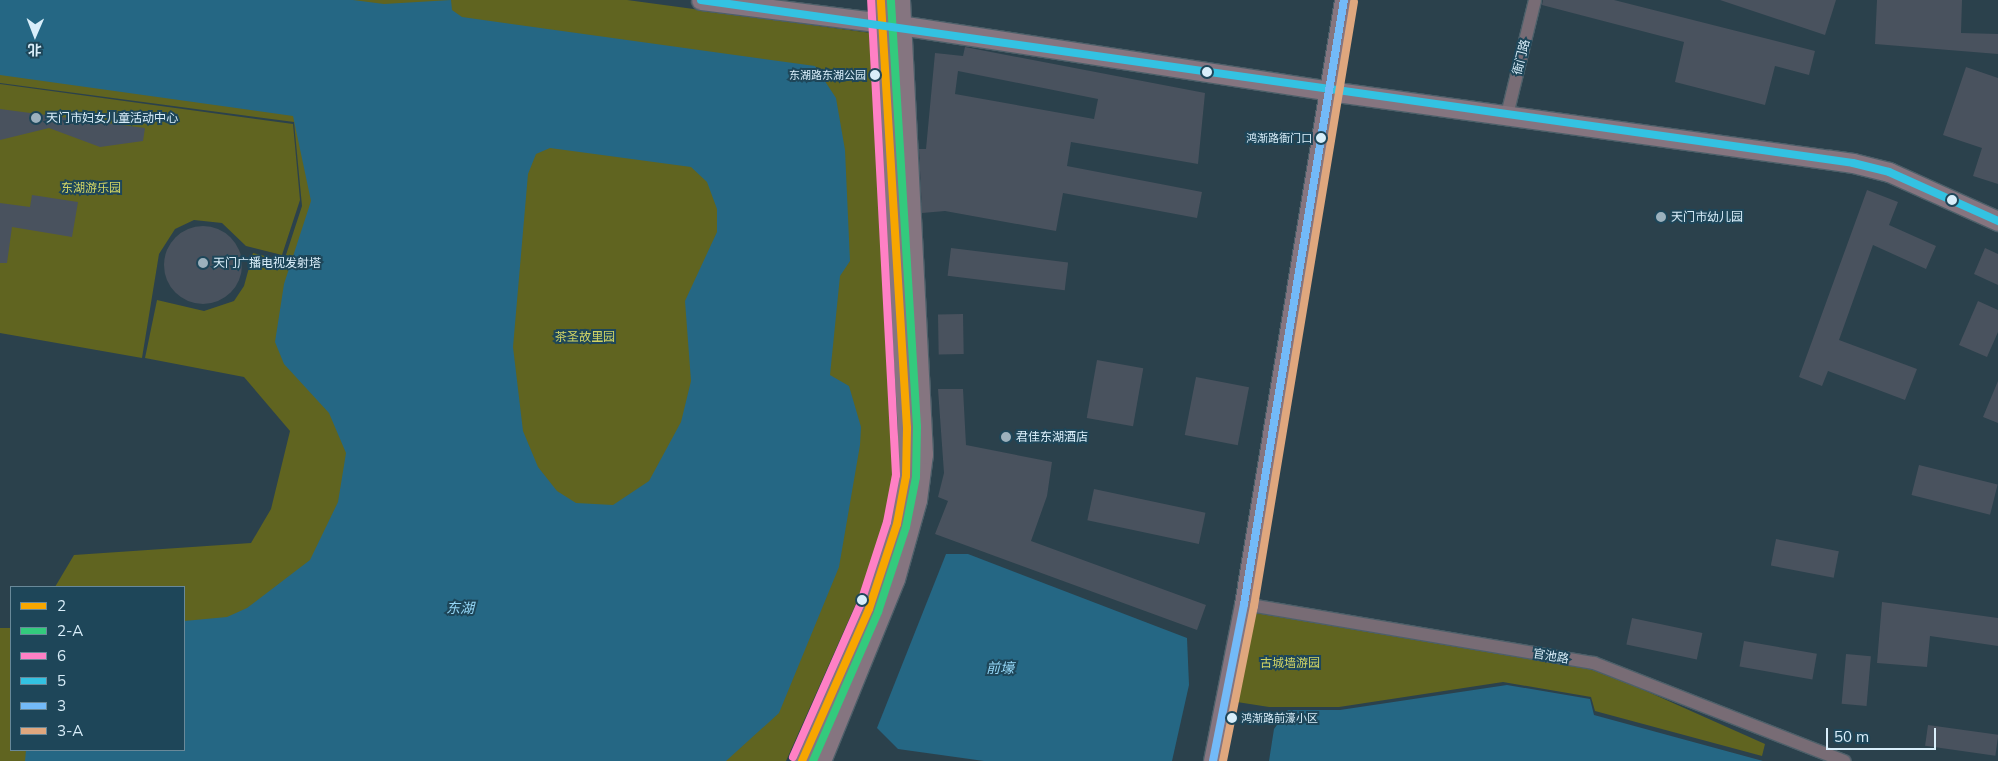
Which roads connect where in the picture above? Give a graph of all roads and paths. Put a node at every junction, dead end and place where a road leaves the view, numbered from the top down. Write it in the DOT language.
graph roads {
  1 [pos="701,0"];
  2 [pos="881,0"];
  3 [pos="900,0"];
  4 [pos="1344,0"];
  5 [pos="1535,0"];
  6 [pos="881,22"];
  7 [pos="900,24"];
  8 [pos="1329,91"];
  9 [pos="1507,115"];
  10 [pos="1998,221"];
  11 [pos="1244,604"];
  12 [pos="802,761"];
  13 [pos="821,761"];
  14 [pos="1213,761"];
  15 [pos="1844,761"];
  1 -- 6 [label="street"];
  2 -- 6 [label="street"];
  3 -- 7 [label="street"];
  4 -- 8 [label="street"];
  5 -- 9 [label="street, 衙门路"];
  6 -- 7 [label="street"];
  6 -- 12 [label="street"];
  7 -- 8 [label="street"];
  7 -- 13 [label="street"];
  8 -- 9 [label="street"];
  8 -- 11 [label="street"];
  9 -- 10 [label="street"];
  11 -- 14 [label="street"];
  11 -- 15 [label="street, 官池路"];
}
